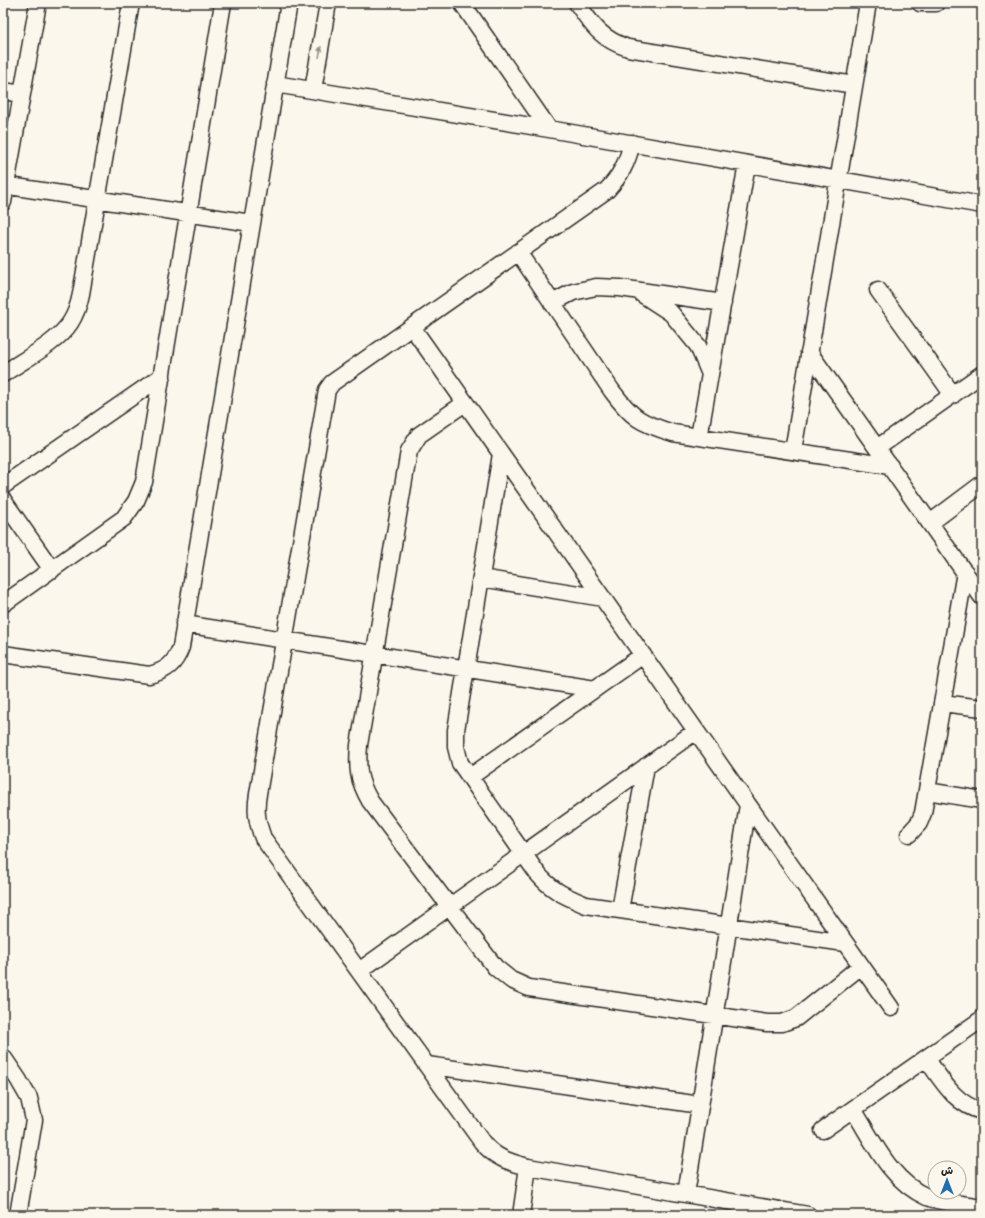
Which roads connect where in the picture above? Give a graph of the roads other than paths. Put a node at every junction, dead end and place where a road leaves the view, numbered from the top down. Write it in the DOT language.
graph roads {
  1 [pos="38,3"];
  2 [pos="131,3"];
  3 [pos="223,3"];
  4 [pos="289,3"];
  5 [pos="328,3"];
  6 [pos="577,3"];
  7 [pos="868,3"];
  8 [pos="920,3"];
  9 [pos="936,3"];
  10 [pos="467,5"];
  11 [pos="275,84"];
  12 [pos="854,85"];
  13 [pos="313,90"];
  14 [pos="3,91"];
  15 [pos="22,94"];
  16 [pos="549,129"];
  17 [pos="632,143"];
  18 [pos="747,164"];
  19 [pos="838,180"];
  20 [pos="4,185"];
  21 [pos="98,199"];
  22 [pos="3,202"];
  23 [pos="982,205"];
  24 [pos="189,213"];
  25 [pos="251,223"];
  26 [pos="518,252"];
  27 [pos="878,290"];
  28 [pos="637,291"];
  29 [pos="552,303"];
  30 [pos="722,303"];
  31 [pos="412,327"];
  32 [pos="809,352"];
  33 [pos="3,374"];
  34 [pos="710,374"];
  35 [pos="982,374"];
  36 [pos="162,376"];
  37 [pos="953,395"];
  38 [pos="466,403"];
  39 [pos="699,437"];
  40 [pos="877,448"];
  41 [pos="793,451"];
  42 [pos="501,454"];
  43 [pos="890,466"];
  44 [pos="982,484"];
  45 [pos="3,486"];
  46 [pos="3,500"];
  47 [pos="930,523"];
  48 [pos="52,570"];
  49 [pos="965,572"];
  50 [pos="481,578"];
  51 [pos="982,597"];
  52 [pos="603,598"];
  53 [pos="3,604"];
  54 [pos="184,624"];
  55 [pos="284,640"];
  56 [pos="3,654"];
  57 [pos="374,654"];
  58 [pos="643,655"];
  59 [pos="466,669"];
  60 [pos="595,689"];
  61 [pos="942,703"];
  62 [pos="982,708"];
  63 [pos="696,731"];
  64 [pos="646,766"];
  65 [pos="470,777"];
  66 [pos="927,791"];
  67 [pos="982,800"];
  68 [pos="748,805"];
  69 [pos="909,834"];
  70 [pos="524,854"];
  71 [pos="449,906"];
  72 [pos="620,910"];
  73 [pos="729,926"];
  74 [pos="845,943"];
  75 [pos="861,966"];
  76 [pos="359,971"];
  77 [pos="891,1008"];
  78 [pos="714,1016"];
  79 [pos="981,1020"];
  80 [pos="3,1057"];
  81 [pos="926,1058"];
  82 [pos="427,1065"];
  83 [pos="700,1105"];
  84 [pos="853,1109"];
  85 [pos="982,1111"];
  86 [pos="823,1130"];
  87 [pos="528,1167"];
  88 [pos="686,1194"];
  89 [pos="982,1207"];
  90 [pos="18,1215"];
  91 [pos="521,1215"];
  92 [pos="808,1215"];
  1 -- 15 [label="street"];
  2 -- 21 [label="street"];
  3 -- 24 [label="street"];
  4 -- 11 [label="street"];
  13 -- 5 [label="street, one-way"];
  6 -- 12 [label="street"];
  7 -- 12 [label="street"];
  8 -- 9 [label="street"];
  10 -- 16 [label="street"];
  11 -- 13 [label="street"];
  11 -- 25 [label="street"];
  12 -- 19 [label="street"];
  13 -- 16 [label="street"];
  14 -- 15 [label="street"];
  15 -- 20 [label="street"];
  16 -- 17 [label="street"];
  17 -- 18 [label="street"];
  17 -- 26 [label="street"];
  18 -- 19 [label="street"];
  18 -- 30 [label="street"];
  19 -- 23 [label="street"];
  19 -- 32 [label="street"];
  20 -- 21 [label="street"];
  20 -- 22 [label="street"];
  21 -- 24 [label="street"];
  21 -- 33 [label="street"];
  24 -- 25 [label="street"];
  24 -- 36 [label="street"];
  25 -- 54 [label="street"];
  26 -- 29 [label="street"];
  26 -- 31 [label="street"];
  27 -- 37 [label="street"];
  28 -- 29 [label="street"];
  28 -- 30 [label="street"];
  28 -- 34 [label="street"];
  29 -- 39 [label="street"];
  30 -- 34 [label="street"];
  31 -- 38 [label="street"];
  31 -- 55 [label="street"];
  32 -- 40 [label="street"];
  32 -- 41 [label="street"];
  34 -- 39 [label="street"];
  35 -- 37 [label="street"];
  36 -- 45 [label="street"];
  36 -- 48 [label="street"];
  37 -- 40 [label="street"];
  38 -- 42 [label="street"];
  38 -- 57 [label="street"];
  39 -- 41 [label="street"];
  40 -- 43 [label="street"];
  41 -- 43 [label="street"];
  42 -- 50 [label="street"];
  42 -- 52 [label="street"];
  43 -- 47 [label="street"];
  44 -- 47 [label="street"];
  46 -- 48 [label="street"];
  47 -- 49 [label="street"];
  48 -- 53 [label="street"];
  49 -- 51 [label="street"];
  49 -- 61 [label="street"];
  50 -- 52 [label="street"];
  50 -- 59 [label="street"];
  52 -- 58 [label="street"];
  54 -- 55 [label="street"];
  54 -- 56 [label="street"];
  55 -- 57 [label="street"];
  55 -- 76 [label="street"];
  57 -- 59 [label="street"];
  57 -- 71 [label="street"];
  58 -- 60 [label="street"];
  58 -- 63 [label="street"];
  59 -- 60 [label="street"];
  59 -- 65 [label="street"];
  60 -- 65 [label="street"];
  61 -- 62 [label="street"];
  61 -- 66 [label="street"];
  63 -- 64 [label="street"];
  63 -- 68 [label="street"];
  64 -- 70 [label="street"];
  64 -- 72 [label="street"];
  65 -- 70 [label="street"];
  66 -- 67 [label="street"];
  66 -- 69 [label="street"];
  68 -- 73 [label="street"];
  68 -- 74 [label="street"];
  70 -- 71 [label="street"];
  70 -- 72 [label="street"];
  71 -- 76 [label="street"];
  71 -- 78 [label="street"];
  72 -- 73 [label="street"];
  73 -- 74 [label="street"];
  73 -- 78 [label="street"];
  74 -- 75 [label="street"];
  75 -- 77 [label="street"];
  75 -- 78 [label="street"];
  76 -- 82 [label="street"];
  78 -- 83 [label="street"];
  79 -- 81 [label="street"];
  80 -- 90 [label="street"];
  81 -- 84 [label="street"];
  81 -- 85 [label="street"];
  82 -- 83 [label="street"];
  82 -- 87 [label="street"];
  83 -- 88 [label="street"];
  84 -- 86 [label="street"];
  84 -- 89 [label="street"];
  87 -- 88 [label="street"];
  87 -- 91 [label="street"];
  88 -- 92 [label="street"];
}
